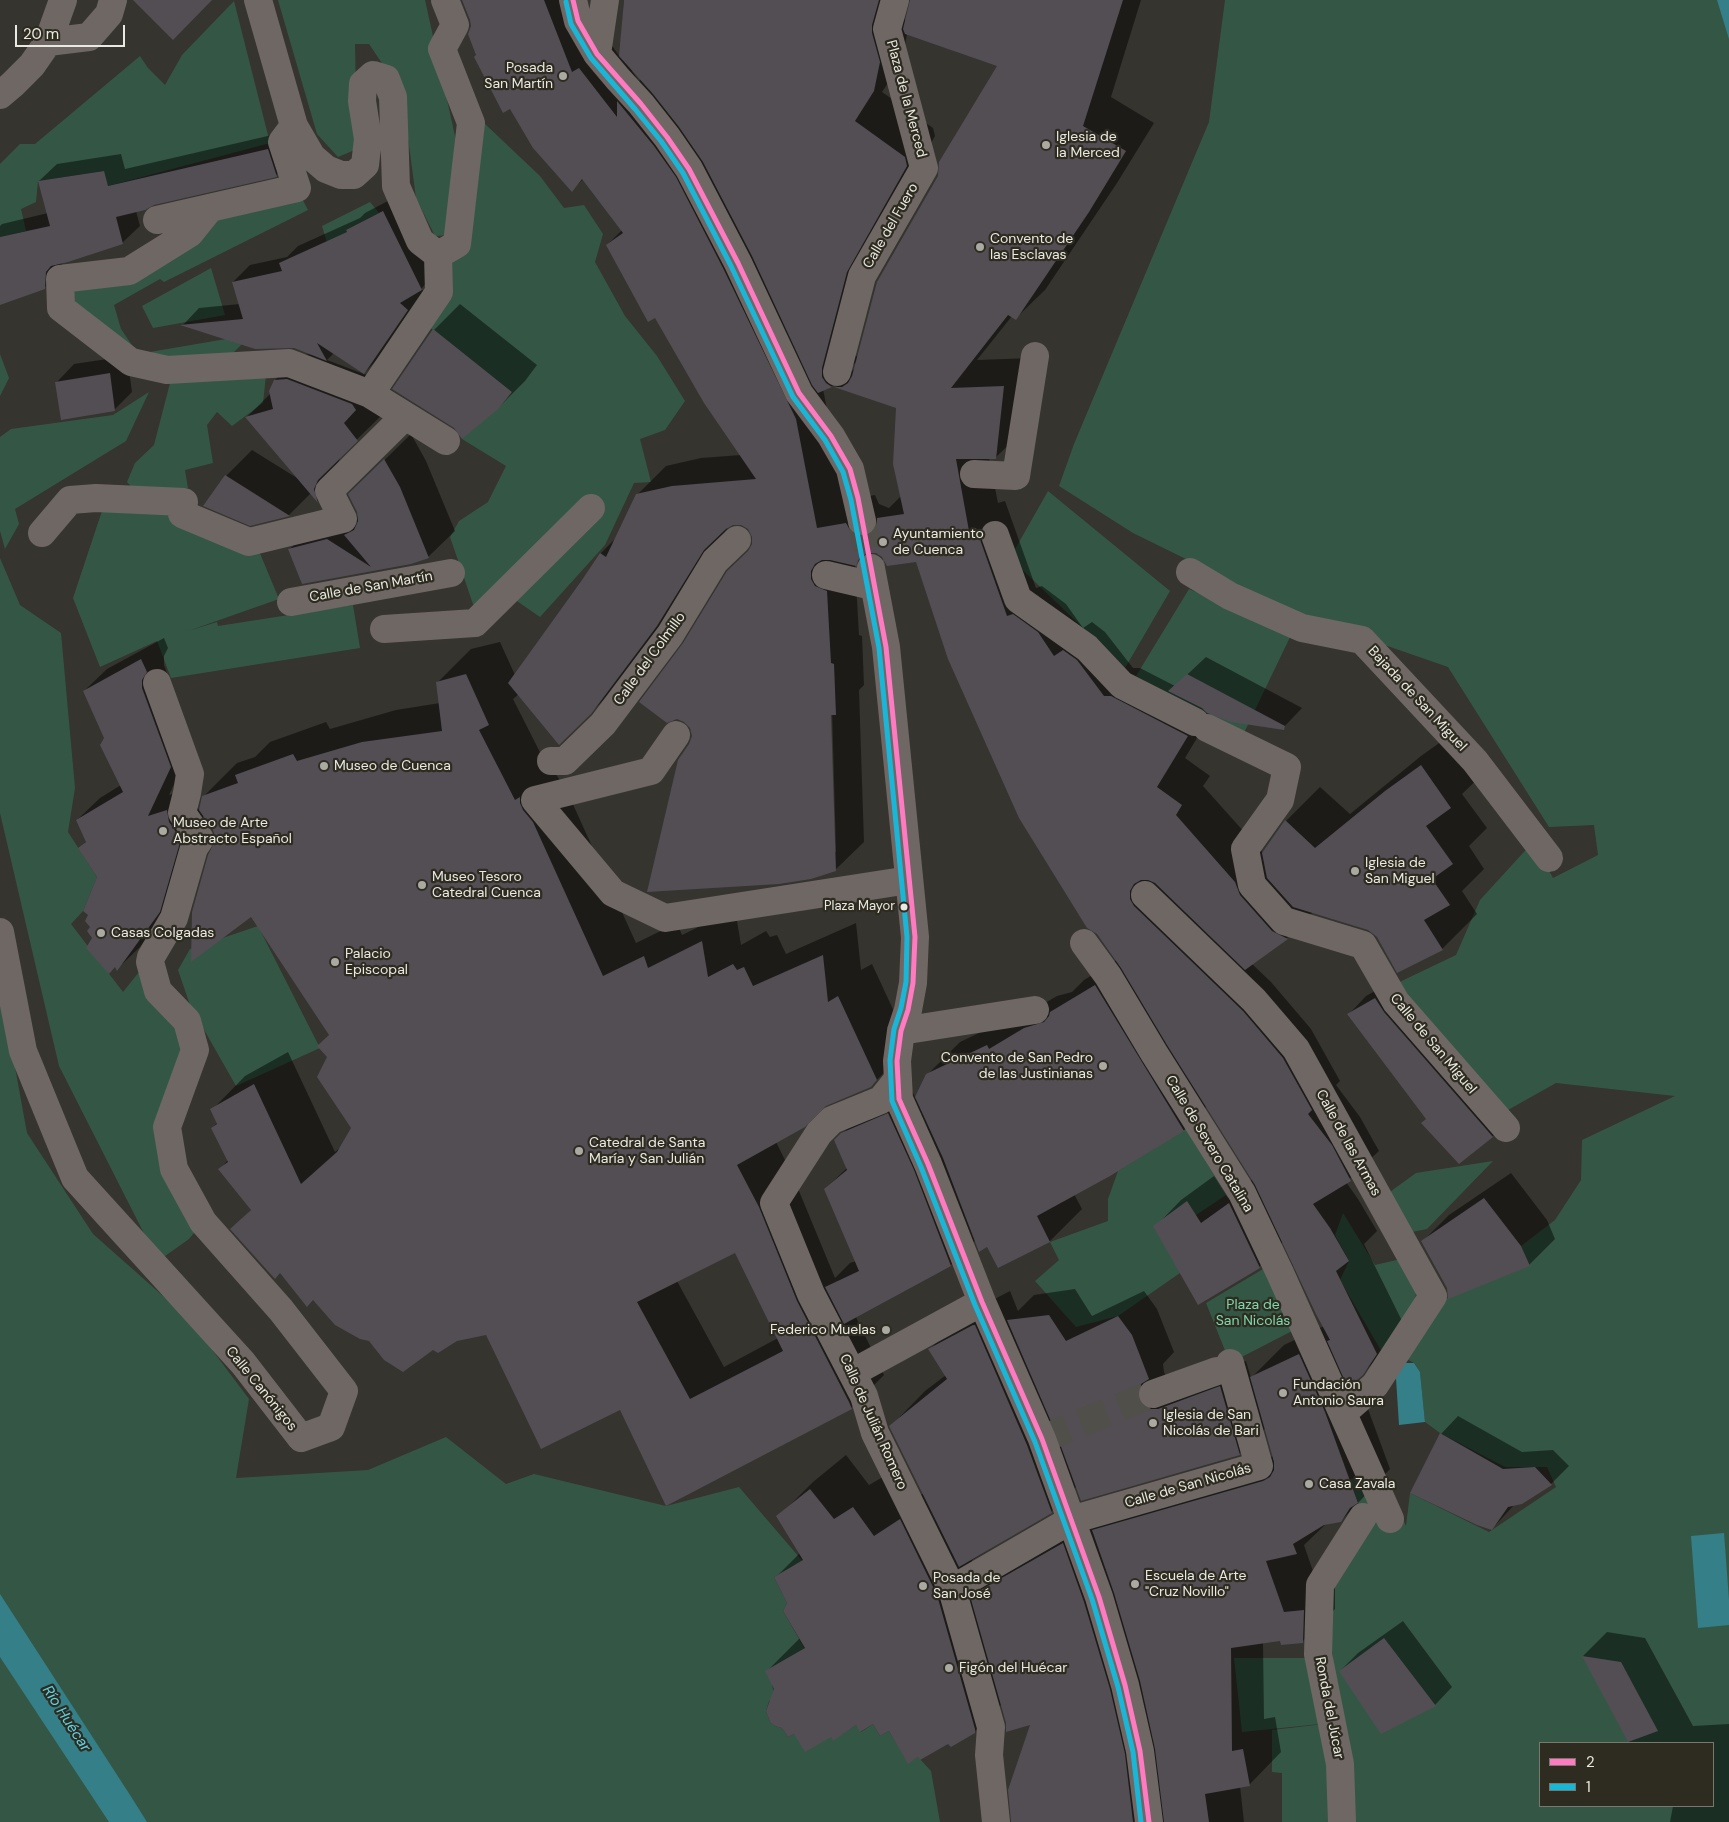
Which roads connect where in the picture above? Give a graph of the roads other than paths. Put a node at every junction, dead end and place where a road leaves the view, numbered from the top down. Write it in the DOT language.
graph roads {
  1 [pos="62,0"];
  2 [pos="113,0"];
  3 [pos="258,0"];
  4 [pos="572,0"];
  5 [pos="605,0"];
  6 [pos="895,0"];
  7 [pos="450,12"];
  8 [pos="48,42"];
  9 [pos="597,54"];
  10 [pos="0,95"];
  11 [pos="294,126"];
  12 [pos="924,168"];
  13 [pos="210,208"];
  14 [pos="157,220"];
  15 [pos="438,255"];
  16 [pos="1034,356"];
  17 [pos="837,372"];
  18 [pos="370,394"];
  19 [pos="405,416"];
  20 [pos="446,441"];
  21 [pos="974,474"];
  22 [pos="591,508"];
  23 [pos="862,521"];
  24 [pos="42,533"];
  25 [pos="995,535"];
  26 [pos="737,540"];
  27 [pos="1190,572"];
  28 [pos="451,573"];
  29 [pos="826,575"];
  30 [pos="291,602"];
  31 [pos="384,628"];
  32 [pos="156,683"];
  33 [pos="676,735"];
  34 [pos="551,761"];
  35 [pos="1549,858"];
  36 [pos="909,880"];
  37 [pos="1145,895"];
  38 [pos="0,932"];
  39 [pos="1084,943"];
  40 [pos="1035,1010"];
  41 [pos="901,1031"];
  42 [pos="898,1089"];
  43 [pos="1506,1128"];
  44 [pos="982,1302"];
  45 [pos="852,1373"];
  46 [pos="1153,1394"];
  47 [pos="1343,1413"];
  48 [pos="1363,1517"];
  49 [pos="1390,1519"];
  50 [pos="1071,1520"];
  51 [pos="952,1589"];
  52 [pos="996,1822"];
  53 [pos="1150,1822"];
  54 [pos="1342,1822"];
  1 -- 8 [label="street"];
  2 -- 8 [label="street"];
  3 -- 11 [label="street"];
  4 -- 9 [label="street"];
  5 -- 9 [label="street"];
  6 -- 12 [label="street, Plaza de la Merced"];
  7 -- 15 [label="street"];
  8 -- 10 [label="street"];
  9 -- 23 [label="street"];
  11 -- 13 [label="street"];
  11 -- 15 [label="street"];
  12 -- 17 [label="street, Calle del Fuero"];
  13 -- 14 [label="street"];
  13 -- 18 [label="street"];
  15 -- 18 [label="street"];
  16 -- 21 [label="street"];
  18 -- 19 [label="street"];
  19 -- 20 [label="street"];
  19 -- 24 [label="street"];
  22 -- 31 [label="street"];
  25 -- 43 [label="street, Calle de San Miguel"];
  26 -- 34 [label="street, Calle del Colmillo"];
  27 -- 35 [label="street, Bajada de San Miguel"];
  28 -- 30 [label="street, Calle de San Martín"];
  29 -- 36 [label="street"];
  32 -- 38 [label="street, Calle Canónigos"];
  33 -- 36 [label="street"];
  36 -- 41 [label="street"];
  37 -- 47 [label="street, Calle de las Armas"];
  39 -- 47 [label="street, Calle de Severo Catalina"];
  40 -- 41 [label="street"];
  41 -- 42 [label="street"];
  42 -- 44 [label="street"];
  42 -- 45 [label="street, Calle de Julián Romero"];
  44 -- 45 [label="street"];
  44 -- 50 [label="street"];
  45 -- 51 [label="street, Calle de Julián Romero"];
  46 -- 50 [label="street, Calle de San Nicolás"];
  47 -- 49 [label="street, Calle de Severo Catalina"];
  48 -- 54 [label="street, Ronda del Júcar"];
  50 -- 51 [label="street"];
  50 -- 53 [label="street"];
  51 -- 52 [label="street, Calle de Julián Romero"];
}
